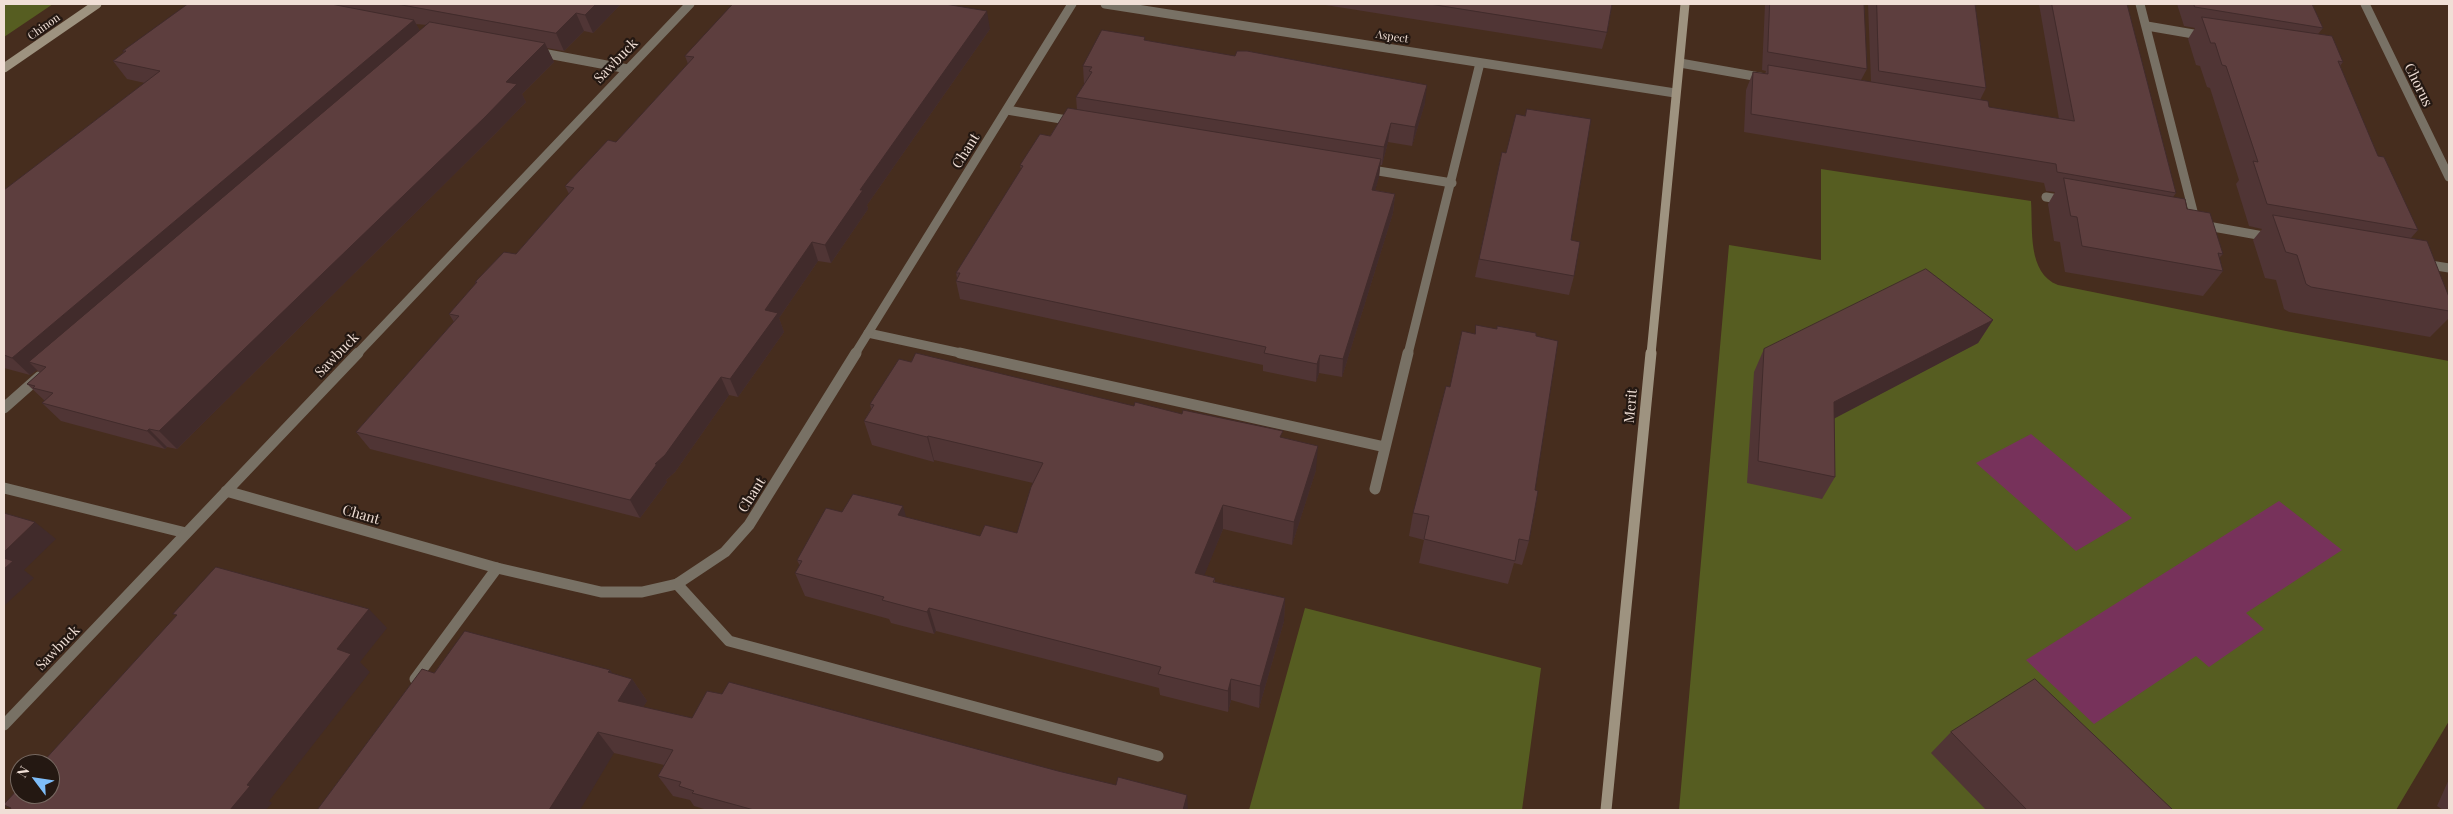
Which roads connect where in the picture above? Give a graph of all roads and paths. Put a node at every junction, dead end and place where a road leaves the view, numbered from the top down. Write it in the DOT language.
graph roads {
  1 [pos="97,4"];
  2 [pos="690,4"];
  3 [pos="1072,4"];
  4 [pos="1105,4"];
  5 [pos="1685,4"];
  6 [pos="2140,4"];
  7 [pos="2365,4"];
  8 [pos="2147,26"];
  9 [pos="2215,37"];
  10 [pos="524,50"];
  11 [pos="1480,63"];
  12 [pos="1680,63"];
  13 [pos="4,68"];
  14 [pos="628,69"];
  15 [pos="1775,79"];
  16 [pos="1675,93"];
  17 [pos="1008,110"];
  18 [pos="1085,122"];
  19 [pos="1355,167"];
  20 [pos="2449,177"];
  21 [pos="1452,182"];
  22 [pos="2046,197"];
  23 [pos="2074,202"];
  24 [pos="2279,239"];
  25 [pos="2411,262"];
  26 [pos="2449,268"];
  27 [pos="868,333"];
  28 [pos="49,369"];
  29 [pos="4,408"];
  30 [pos="1385,446"];
  31 [pos="4,488"];
  32 [pos="1374,489"];
  33 [pos="226,491"];
  34 [pos="186,534"];
  35 [pos="497,568"];
  36 [pos="677,584"];
  37 [pos="410,685"];
  38 [pos="4,725"];
  39 [pos="1158,756"];
  40 [pos="1606,810"];
  1 -- 13 [label="street, Chinon"];
  2 -- 14 [label="street, Sawbuck"];
  3 -- 17 [label="street, Chant"];
  4 -- 11 [label="street, Aspect"];
  5 -- 12 [label="street, Merit"];
  6 -- 8 [label="street"];
  7 -- 20 [label="street, Chorus"];
  8 -- 9 [label="street"];
  8 -- 24 [label="street"];
  10 -- 14 [label="street"];
  11 -- 16 [label="street, Aspect"];
  11 -- 21 [label="street"];
  12 -- 15 [label="street"];
  12 -- 16 [label="street, Merit"];
  14 -- 33 [label="street, Sawbuck"];
  16 -- 40 [label="street, Merit"];
  17 -- 18 [label="street"];
  17 -- 27 [label="street, Chant"];
  19 -- 21 [label="street"];
  21 -- 30 [label="street"];
  22 -- 23 [label="street"];
  25 -- 26 [label="street"];
  27 -- 30 [label="street"];
  27 -- 36 [label="street, Chant"];
  28 -- 29 [label="street"];
  30 -- 32 [label="street"];
  31 -- 34 [label="street"];
  33 -- 34 [label="street, Sawbuck"];
  33 -- 35 [label="street, Chant"];
  34 -- 38 [label="street, Sawbuck"];
  35 -- 36 [label="street, Chant"];
  35 -- 37 [label="street"];
  36 -- 39 [label="street"];
}
